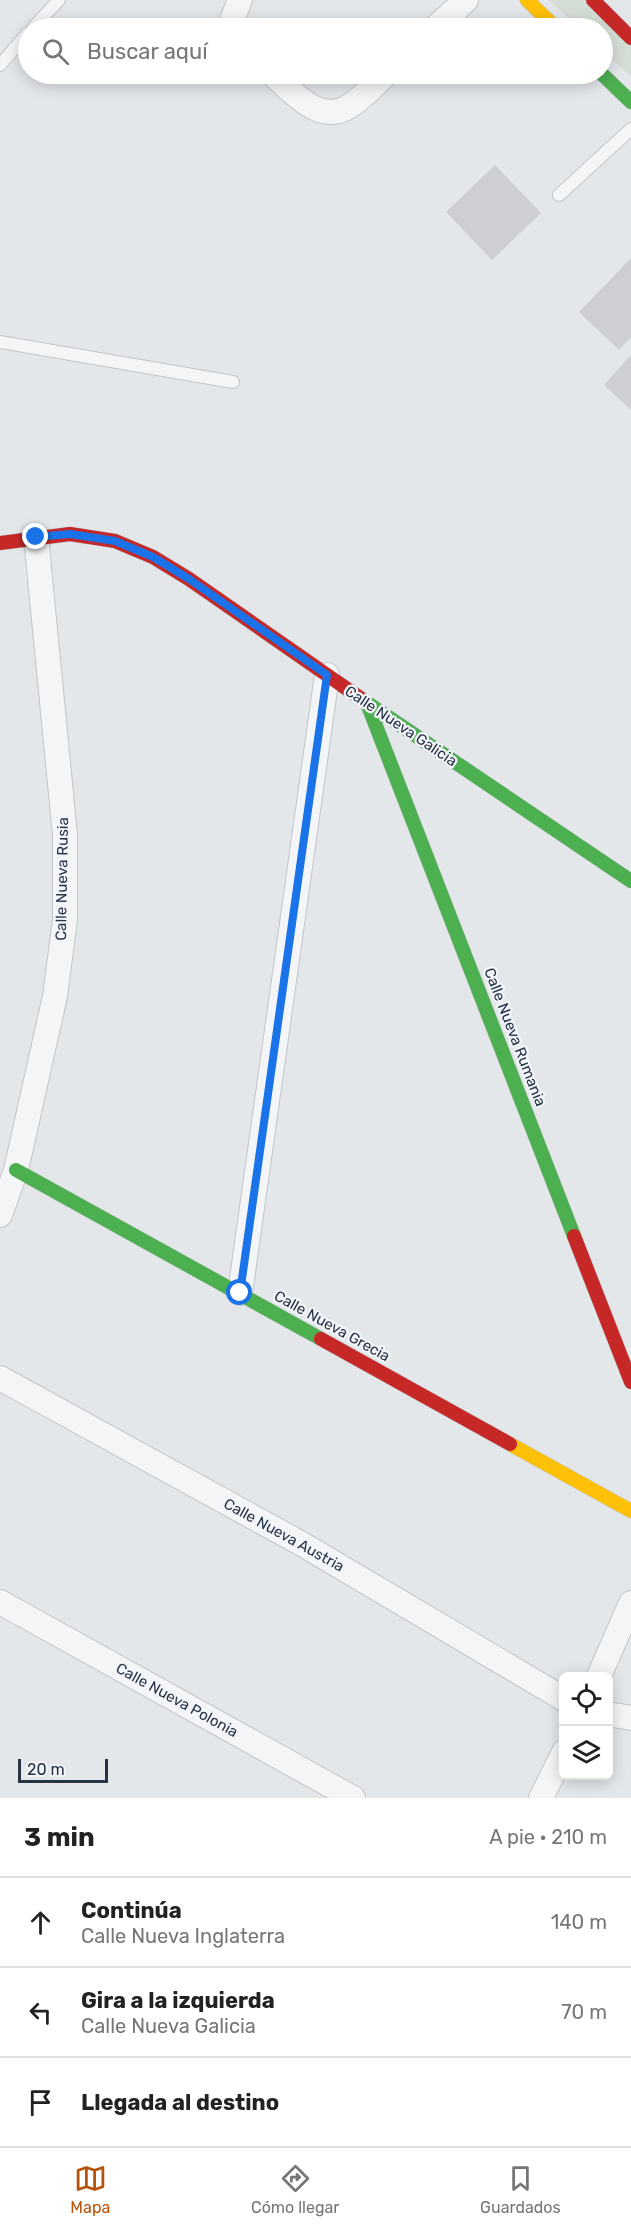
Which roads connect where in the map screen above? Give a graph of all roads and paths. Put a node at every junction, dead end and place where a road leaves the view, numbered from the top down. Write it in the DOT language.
graph roads {
  1 [pos="59,0"];
  2 [pos="240,0"];
  3 [pos="466,0"];
  4 [pos="527,0"];
  5 [pos="593,0"];
  6 [pos="42,18"];
  7 [pos="233,18"];
  8 [pos="446,18"];
  9 [pos="546,18"];
  10 [pos="611,18"];
  11 [pos="613,20"];
  12 [pos="631,38"];
  13 [pos="18,44"];
  14 [pos="0,64"];
  15 [pos="284,84"];
  16 [pos="375,84"];
  17 [pos="612,84"];
  18 [pos="631,102"];
  19 [pos="631,129"];
  20 [pos="559,195"];
  21 [pos="0,342"];
  22 [pos="232,382"];
  23 [pos="36,537"];
  24 [pos="0,543"];
  25 [pos="327,675"];
  26 [pos="368,703"];
  27 [pos="631,881"];
  28 [pos="16,1170"];
  29 [pos="0,1215"];
  30 [pos="240,1293"];
  31 [pos="0,1378"];
  32 [pos="631,1383"];
  33 [pos="631,1511"];
  34 [pos="0,1602"];
  35 [pos="631,1603"];
  36 [pos="601,1672"];
  37 [pos="559,1696"];
  38 [pos="613,1715"];
  39 [pos="631,1718"];
  40 [pos="559,1762"];
  41 [pos="315,1789"];
  42 [pos="353,1798"];
  43 [pos="540,1798"];
  1 -- 6 [label="lane"];
  2 -- 7 [label="street"];
  3 -- 8 [label="street"];
  4 -- 9 [label="street"];
  5 -- 10 [label="street"];
  11 -- 12 [label="street"];
  13 -- 14 [label="lane"];
  15 -- 16 [label="street"];
  17 -- 18 [label="street"];
  19 -- 20 [label="lane"];
  21 -- 22 [label="lane"];
  23 -- 24 [label="street, Calle Nueva Galicia"];
  23 -- 25 [label="street, Calle Nueva Galicia"];
  23 -- 28 [label="street, Calle Nueva Rusia"];
  25 -- 26 [label="street, Calle Nueva Galicia"];
  25 -- 30 [label="street"];
  26 -- 27 [label="street, Calle Nueva Galicia"];
  26 -- 32 [label="street, Calle Nueva Rumania"];
  28 -- 29 [label="street, Calle Nueva Rusia"];
  28 -- 30 [label="street, Calle Nueva Grecia"];
  30 -- 33 [label="street, Calle Nueva Grecia"];
  31 -- 37 [label="street, Calle Nueva Austria"];
  34 -- 41 [label="street, Calle Nueva Polonia"];
  35 -- 36 [label="street"];
  38 -- 39 [label="street"];
  40 -- 43 [label="street"];
  41 -- 42 [label="street, Calle Nueva Polonia"];
}
